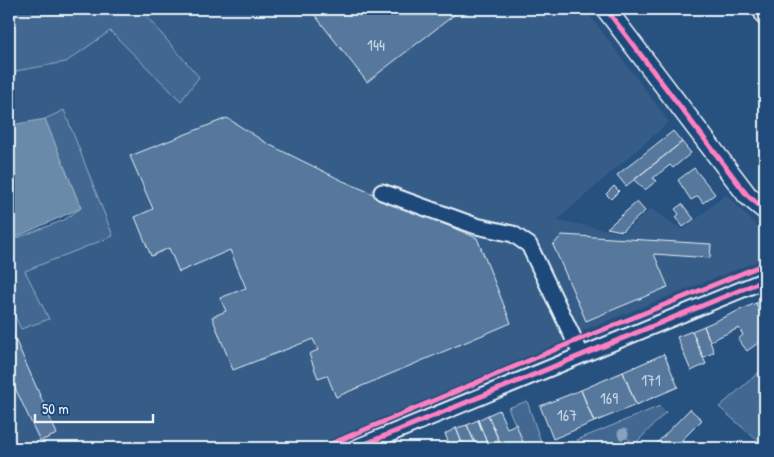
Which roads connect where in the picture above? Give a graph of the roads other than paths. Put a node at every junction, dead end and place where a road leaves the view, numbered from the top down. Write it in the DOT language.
graph roads {
  1 [pos="606,9"];
  2 [pos="760,9"];
  3 [pos="765,18"];
  4 [pos="382,192"];
  5 [pos="765,210"];
  6 [pos="765,280"];
  7 [pos="581,354"];
  8 [pos="355,448"];
  1 -- 5 [label="main road"];
  2 -- 3 [label="street"];
  4 -- 7 [label="street"];
  6 -- 7 [label="street"];
  7 -- 8 [label="street"];
}
